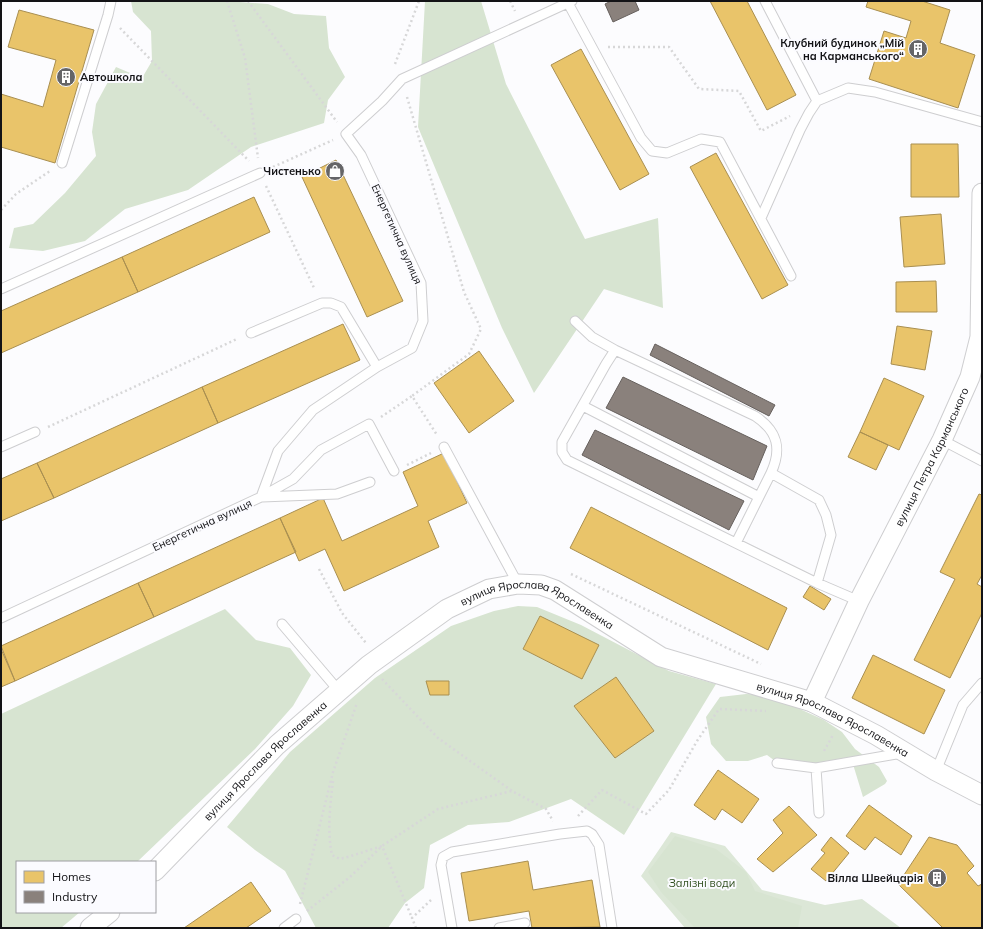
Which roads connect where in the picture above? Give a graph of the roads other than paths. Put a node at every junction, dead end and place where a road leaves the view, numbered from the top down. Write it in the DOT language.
graph roads {
  1 [pos="111,1"];
  2 [pos="765,1"];
  3 [pos="570,2"];
  4 [pos="817,101"];
  5 [pos="982,122"];
  6 [pos="62,163"];
  7 [pos="260,173"];
  8 [pos="982,193"];
  9 [pos="761,218"];
  10 [pos="791,276"];
  11 [pos="1,289"];
  12 [pos="575,321"];
  13 [pos="250,332"];
  14 [pos="615,350"];
  15 [pos="377,367"];
  16 [pos="583,406"];
  17 [pos="35,432"];
  18 [pos="942,440"];
  19 [pos="1,447"];
  20 [pos="444,447"];
  21 [pos="982,461"];
  22 [pos="394,471"];
  23 [pos="770,473"];
  24 [pos="370,482"];
  25 [pos="261,497"];
  26 [pos="759,497"];
  27 [pos="736,543"];
  28 [pos="817,583"];
  29 [pos="518,584"];
  30 [pos="859,601"];
  31 [pos="1,618"];
  32 [pos="282,624"];
  33 [pos="982,683"];
  34 [pos="339,691"];
  35 [pos="812,702"];
  36 [pos="905,753"];
  37 [pos="777,763"];
  38 [pos="816,768"];
  39 [pos="936,771"];
  40 [pos="982,795"];
  41 [pos="819,813"];
  42 [pos="156,870"];
  43 [pos="109,913"];
  44 [pos="296,919"];
  45 [pos="525,923"];
  46 [pos="90,928"];
  47 [pos="284,928"];
  48 [pos="452,928"];
  49 [pos="499,928"];
  50 [pos="612,928"];
  1 -- 6 [label="lane"];
  2 -- 4 [label="lane"];
  3 -- 9 [label="lane"];
  3 -- 15 [label="lane, Енергетична вулиця"];
  4 -- 5 [label="lane"];
  4 -- 9 [label="lane"];
  7 -- 11 [label="lane"];
  8 -- 18 [label="street, вулиця Петра Карманського"];
  9 -- 10 [label="lane"];
  12 -- 14 [label="lane"];
  13 -- 15 [label="lane"];
  14 -- 16 [label="lane"];
  14 -- 23 [label="lane"];
  15 -- 25 [label="lane, Енергетична вулиця"];
  16 -- 26 [label="lane"];
  16 -- 27 [label="lane"];
  17 -- 19 [label="lane"];
  18 -- 21 [label="lane"];
  18 -- 30 [label="street, вулиця Петра Карманського"];
  20 -- 29 [label="lane"];
  22 -- 25 [label="lane"];
  23 -- 26 [label="lane"];
  23 -- 28 [label="lane"];
  24 -- 25 [label="lane"];
  25 -- 31 [label="lane, Енергетична вулиця"];
  26 -- 27 [label="lane"];
  27 -- 28 [label="lane"];
  28 -- 30 [label="lane"];
  29 -- 34 [label="street, вулиця Ярослава Ярославенка"];
  29 -- 35 [label="street, вулиця Ярослава Ярославенка"];
  30 -- 35 [label="street, вулиця Петра Карманського"];
  32 -- 34 [label="lane"];
  33 -- 39 [label="lane"];
  34 -- 42 [label="street, вулиця Ярослава Ярославенка"];
  35 -- 36 [label="street, вулиця Ярослава Ярославенка"];
  36 -- 38 [label="lane"];
  36 -- 39 [label="street, вулиця Ярослава Ярославенка"];
  37 -- 38 [label="lane"];
  38 -- 41 [label="lane"];
  39 -- 40 [label="street, вулиця Ярослава Ярославенка"];
  43 -- 46 [label="street"];
  44 -- 47 [label="lane"];
  45 -- 49 [label="lane"];
  48 -- 50 [label="lane"];
}
